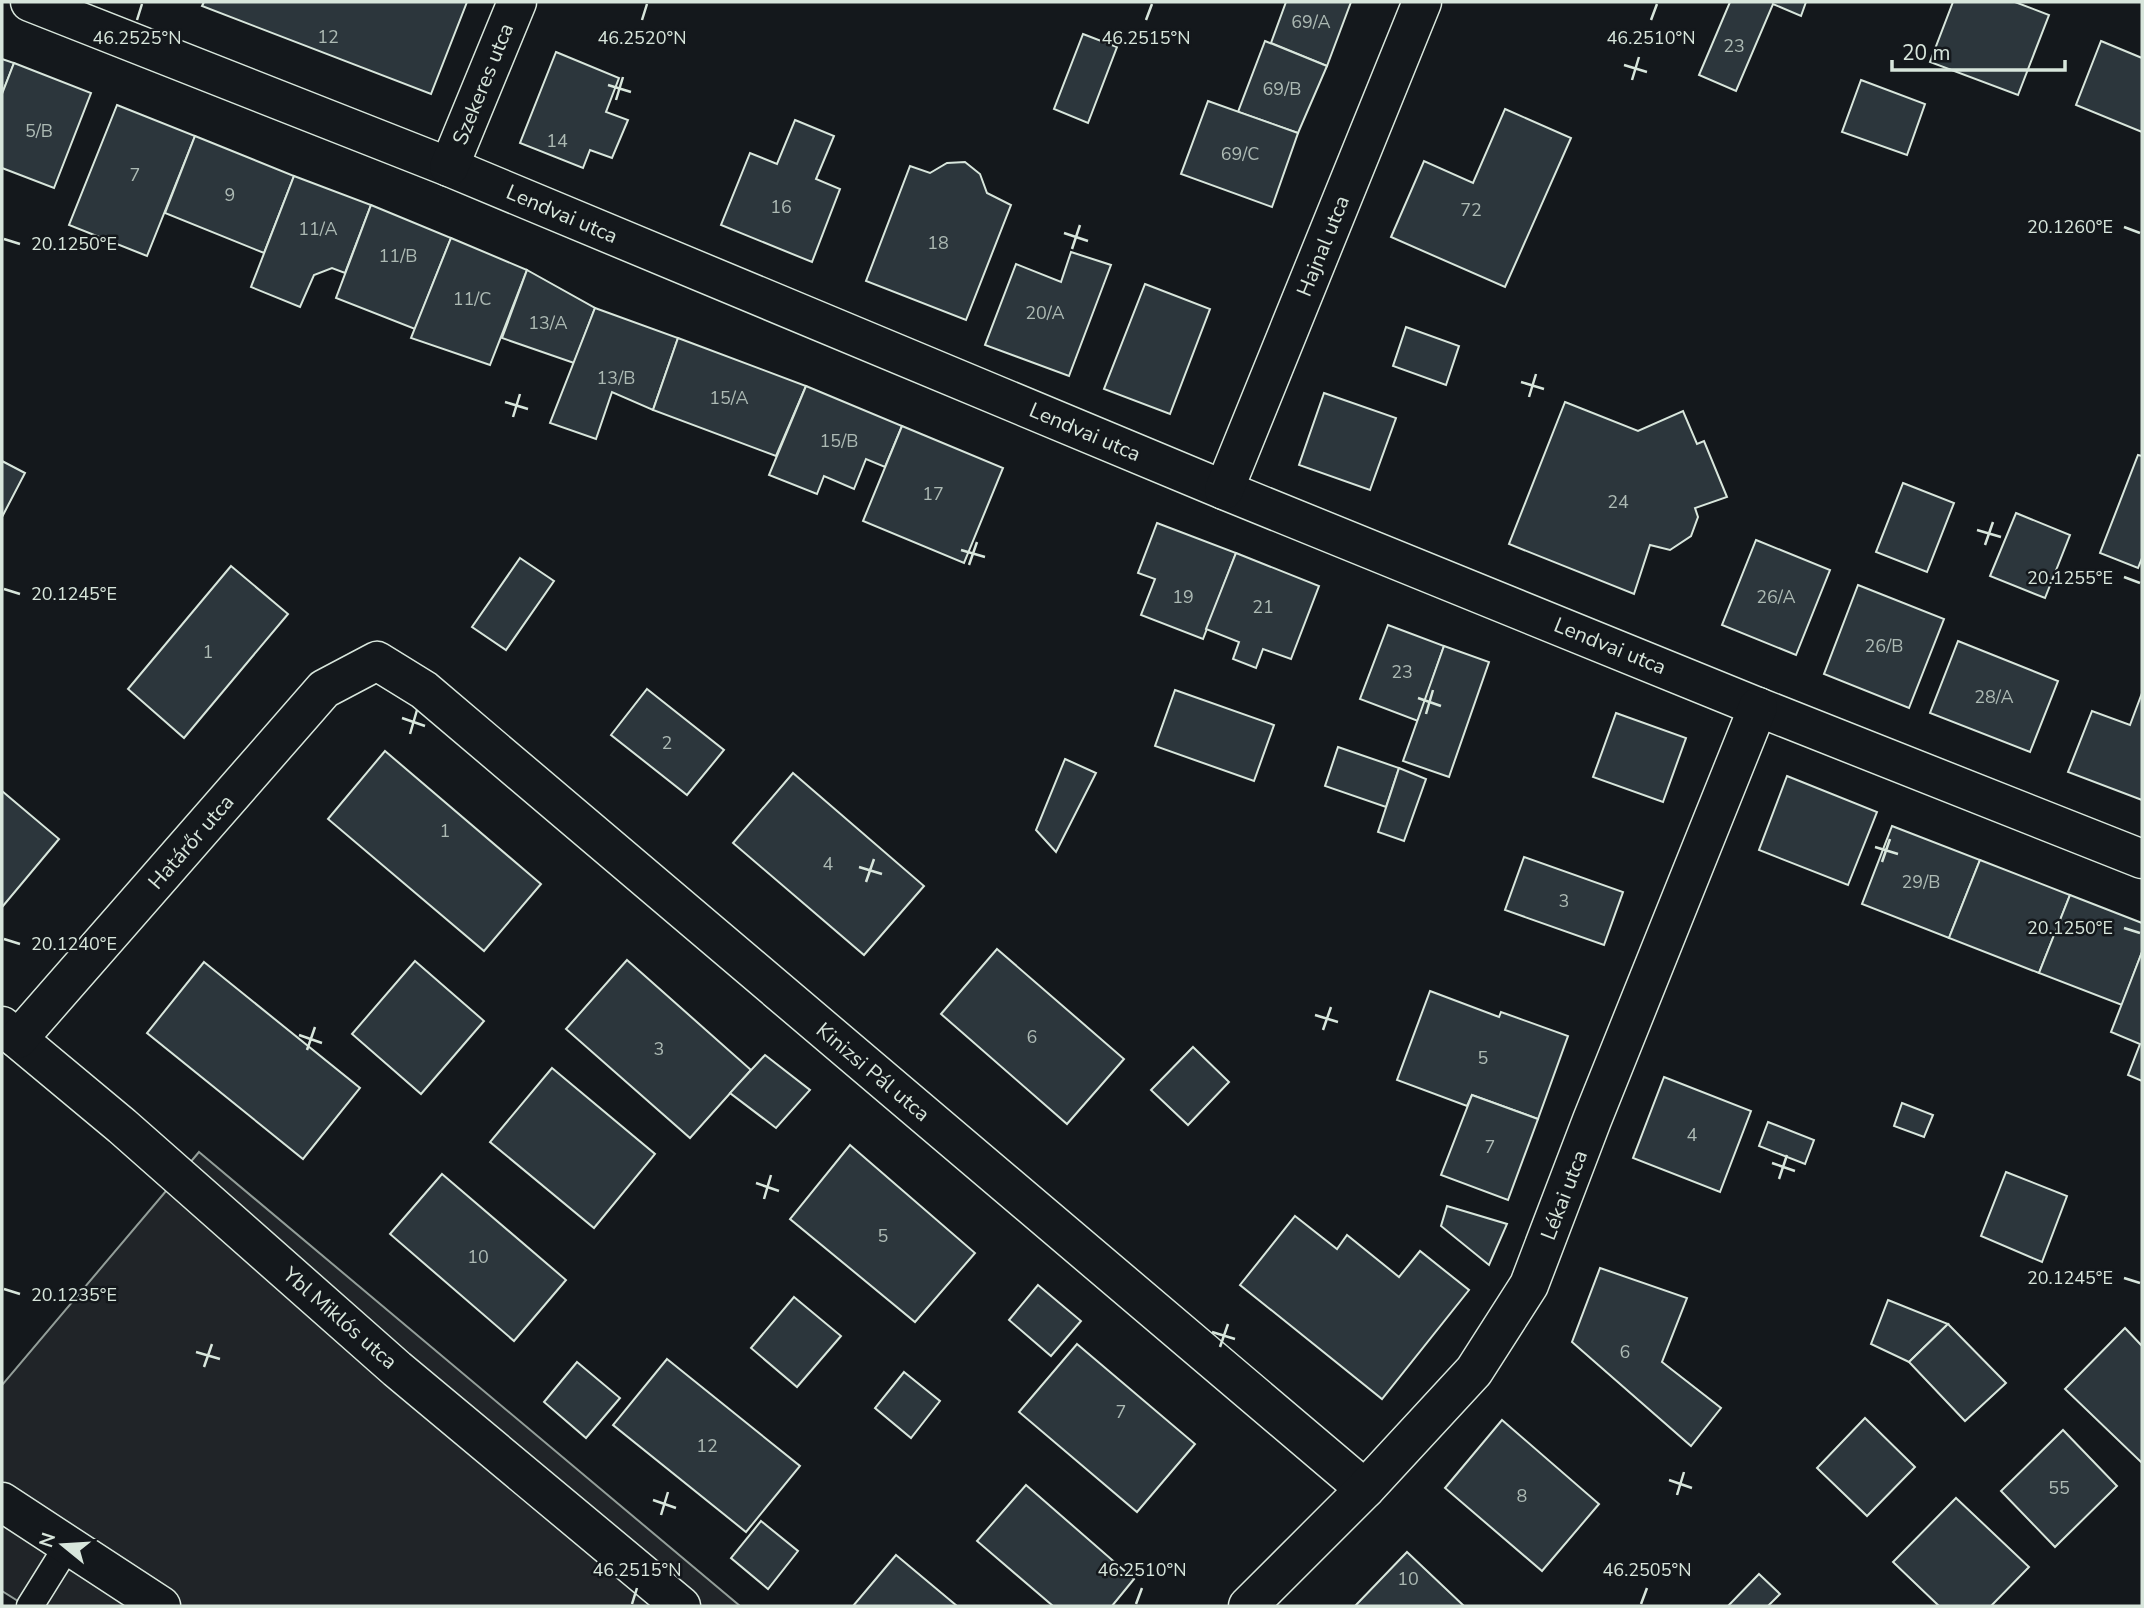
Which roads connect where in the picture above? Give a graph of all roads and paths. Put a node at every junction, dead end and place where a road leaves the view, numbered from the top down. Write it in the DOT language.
graph roads {
  1 [pos="30,2"];
  2 [pos="517,2"];
  3 [pos="1422,2"];
  4 [pos="449,167"];
  5 [pos="1224,490"];
  6 [pos="377,661"];
  7 [pos="1758,706"];
  8 [pos="2142,859"];
  9 [pos="10,1033"];
  10 [pos="1365,1489"];
  11 [pos="2,1502"];
  12 [pos="68,1545"];
  13 [pos="30,1606"];
  14 [pos="161,1606"];
  15 [pos="681,1606"];
  16 [pos="1248,1606"];
  1 -- 4 [label="street, Lendvai utca"];
  2 -- 4 [label="street, Szekeres utca"];
  3 -- 5 [label="street, Hajnal utca"];
  4 -- 5 [label="street, Lendvai utca"];
  5 -- 7 [label="street, Lendvai utca"];
  6 -- 9 [label="street, Határőr utca"];
  6 -- 10 [label="street, Kinizsi Pál utca"];
  7 -- 8 [label="street, Lendvai utca"];
  7 -- 10 [label="street, Lékai utca"];
  9 -- 15 [label="street, Ybl Miklós utca"];
  10 -- 16 [label="street, Lékai utca"];
  11 -- 12 [label="street"];
  12 -- 13 [label="lane"];
  12 -- 14 [label="street"];
}
